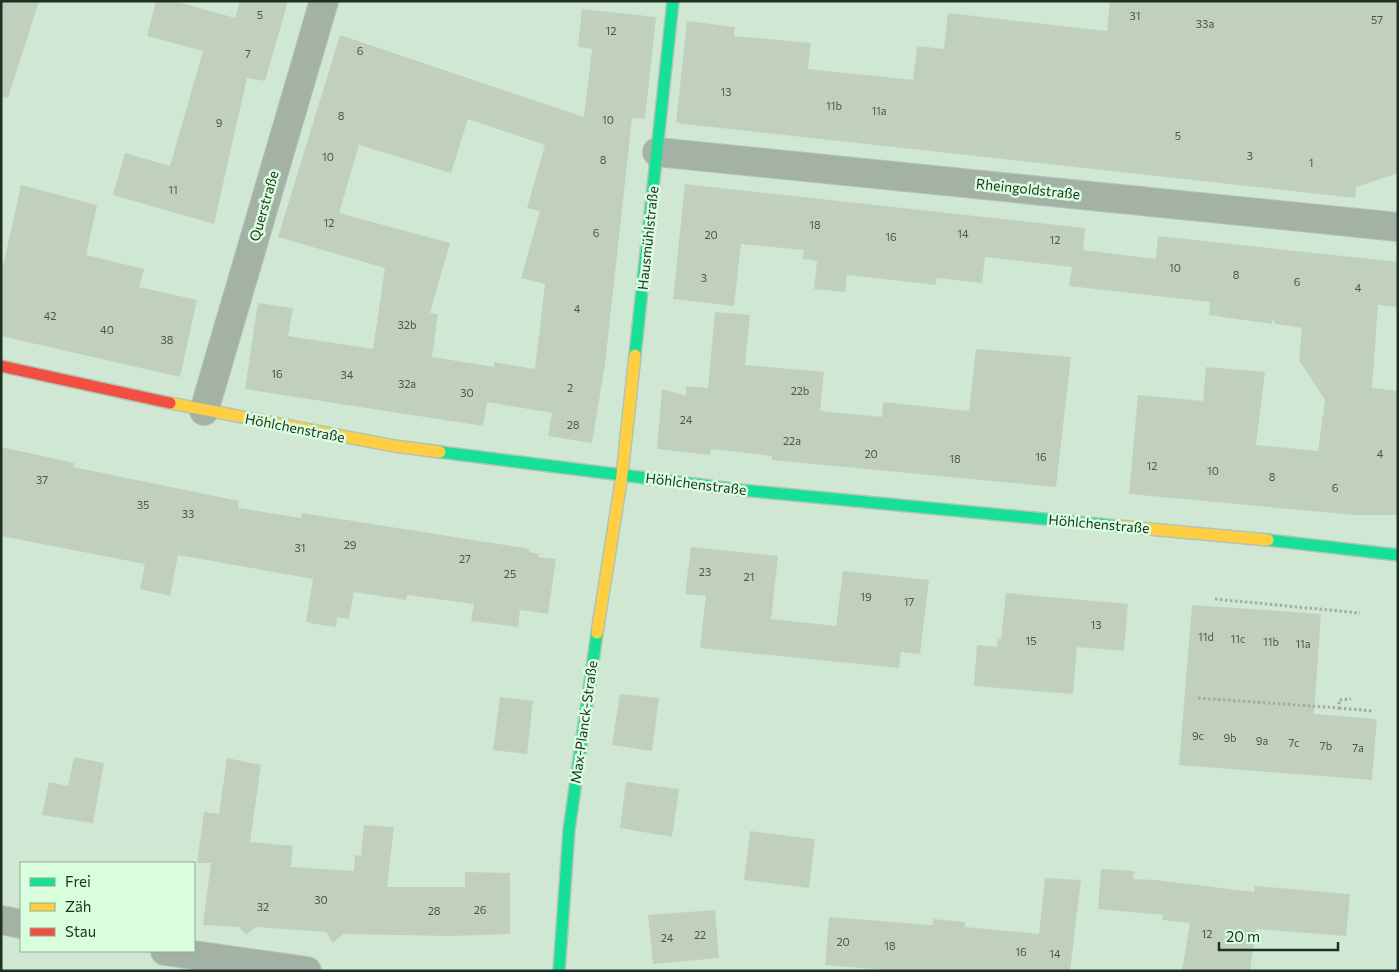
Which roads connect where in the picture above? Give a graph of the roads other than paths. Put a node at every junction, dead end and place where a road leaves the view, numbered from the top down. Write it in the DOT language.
graph roads {
  1 [pos="324,1"];
  2 [pos="673,1"];
  3 [pos="657,152"];
  4 [pos="1398,227"];
  5 [pos="1,366"];
  6 [pos="204,411"];
  7 [pos="622,475"];
  8 [pos="1398,555"];
  9 [pos="1,920"];
  10 [pos="20,924"];
  11 [pos="172,952"];
  12 [pos="306,971"];
  13 [pos="560,971"];
  1 -- 6 [label="street, Querstraße"];
  2 -- 3 [label="street, Hausmühlstraße"];
  3 -- 4 [label="street, Rheingoldstraße"];
  3 -- 7 [label="street, Hausmühlstraße"];
  5 -- 6 [label="street, Höhlchenstraße"];
  6 -- 7 [label="street, Höhlchenstraße"];
  7 -- 8 [label="street, Höhlchenstraße"];
  7 -- 13 [label="street, Max-Planck-Straße"];
  9 -- 10 [label="street"];
  11 -- 12 [label="street"];
}
